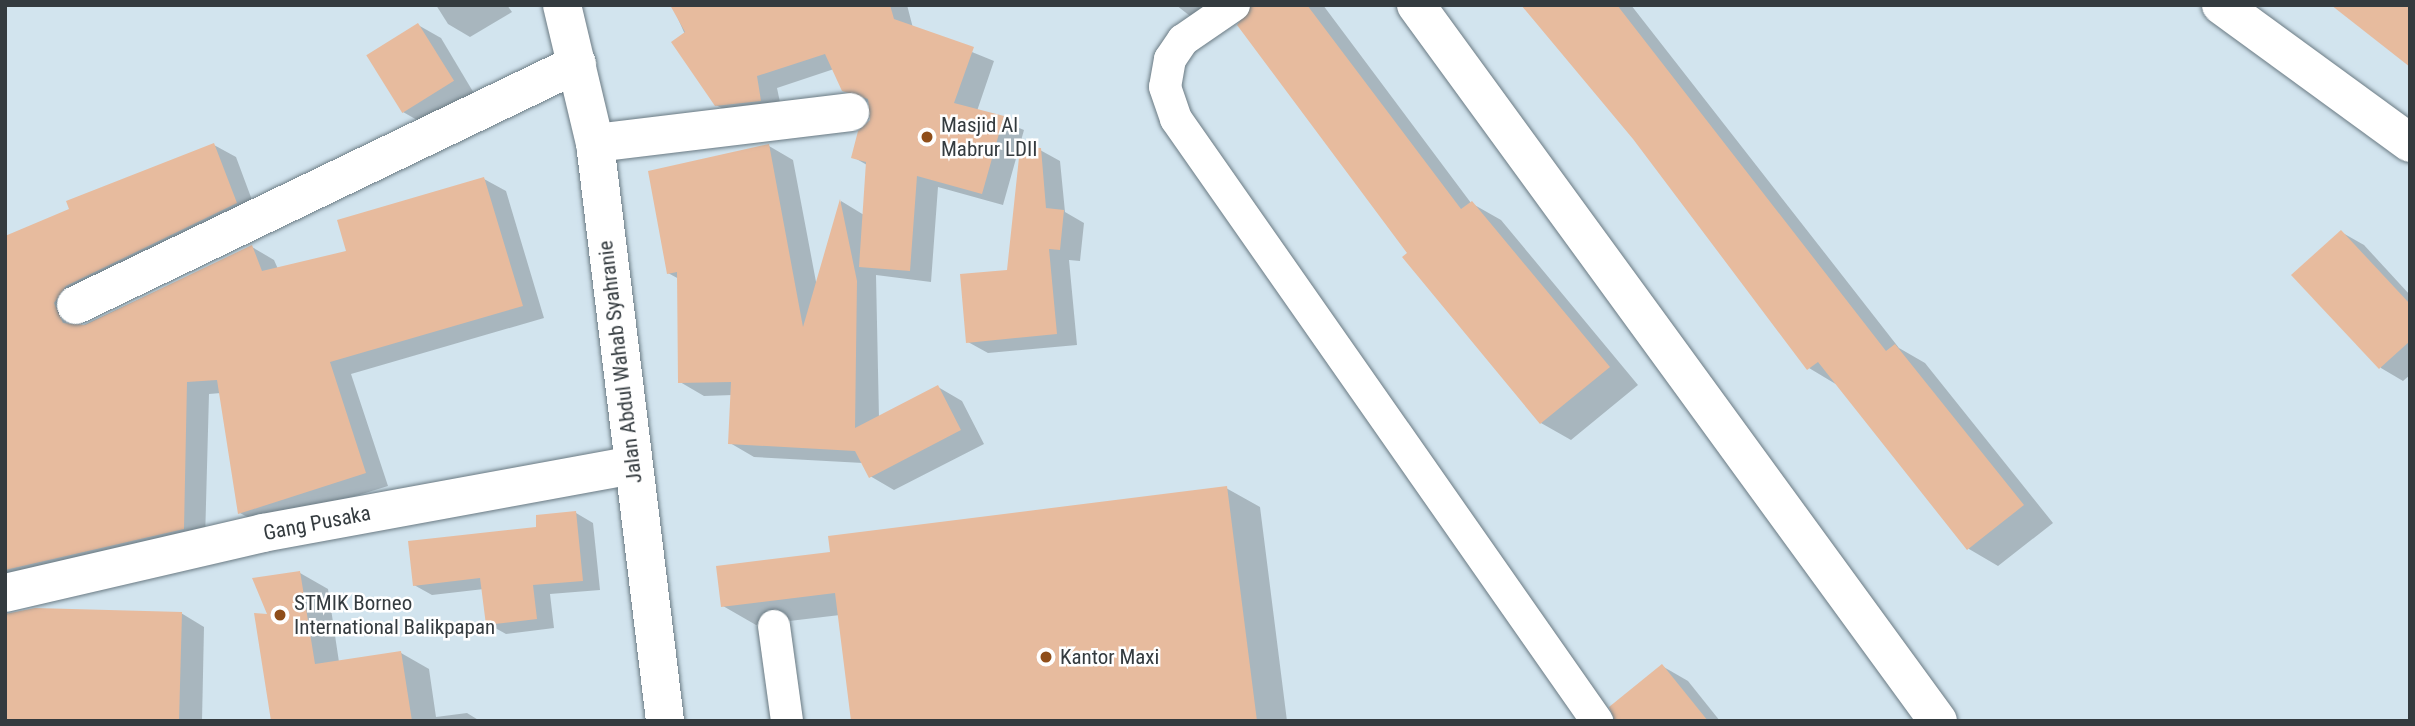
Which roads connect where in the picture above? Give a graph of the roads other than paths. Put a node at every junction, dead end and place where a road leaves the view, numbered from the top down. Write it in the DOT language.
graph roads {
  1 [pos="562,5"];
  2 [pos="1234,5"];
  3 [pos="1416,5"];
  4 [pos="2221,5"];
  5 [pos="577,64"];
  6 [pos="850,112"];
  7 [pos="595,143"];
  8 [pos="2410,143"];
  9 [pos="76,305"];
  10 [pos="632,465"];
  11 [pos="5,593"];
  12 [pos="774,626"];
  13 [pos="665,721"];
  14 [pos="787,721"];
  15 [pos="1597,721"];
  16 [pos="1938,721"];
  1 -- 5 [label="street, Jalan Abdul Wahab Syahranie"];
  2 -- 15 [label="lane"];
  3 -- 16 [label="street"];
  4 -- 8 [label="street"];
  5 -- 7 [label="street, Jalan Abdul Wahab Syahranie"];
  5 -- 9 [label="street"];
  6 -- 7 [label="street"];
  7 -- 10 [label="street, Jalan Abdul Wahab Syahranie"];
  10 -- 11 [label="street, Gang Pusaka"];
  10 -- 13 [label="street, Jalan Abdul Wahab Syahranie"];
  12 -- 14 [label="lane"];
}
